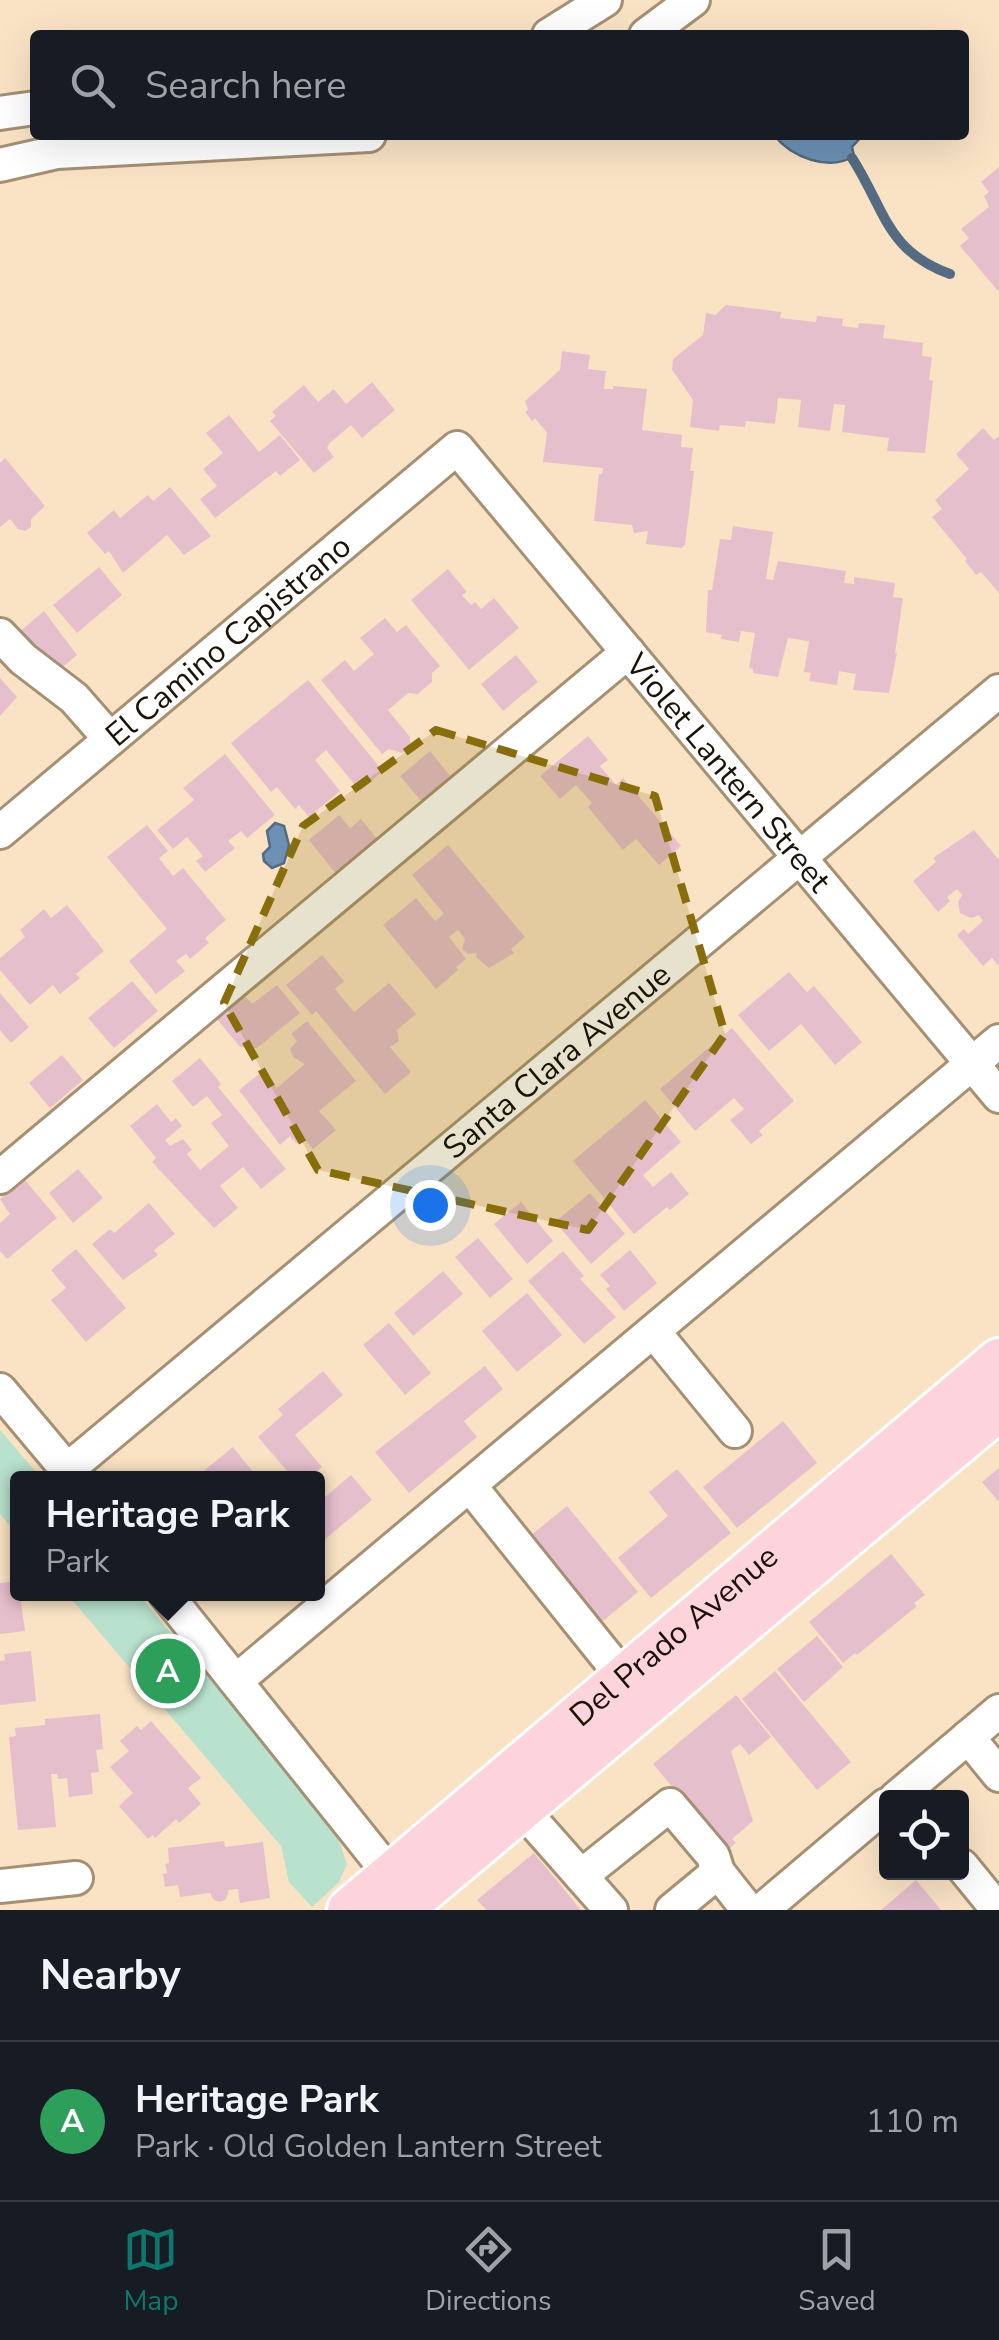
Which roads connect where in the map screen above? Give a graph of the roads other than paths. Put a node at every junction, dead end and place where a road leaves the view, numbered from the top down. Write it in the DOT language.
graph roads {
  1 [pos="606,0"];
  2 [pos="693,0"];
  3 [pos="556,30"];
  4 [pos="653,30"];
  5 [pos="30,109"];
  6 [pos="0,113"];
  7 [pos="277,140"];
  8 [pos="0,165"];
  9 [pos="457,448"];
  10 [pos="0,635"];
  11 [pos="628,652"];
  12 [pos="999,691"];
  13 [pos="110,740"];
  14 [pos="0,832"];
  15 [pos="800,858"];
  16 [pos="999,1041"];
  17 [pos="973,1065"];
  18 [pos="999,1096"];
  19 [pos="0,1177"];
  20 [pos="654,1332"];
  21 [pos="999,1360"];
  22 [pos="0,1390"];
  23 [pos="999,1410"];
  24 [pos="735,1431"];
  25 [pos="68,1471"];
  26 [pos="75,1471"];
  27 [pos="470,1486"];
  28 [pos="172,1601"];
  29 [pos="624,1678"];
  30 [pos="236,1682"];
  31 [pos="999,1711"];
  32 [pos="968,1737"];
  33 [pos="999,1775"];
  34 [pos="906,1790"];
  35 [pos="521,1808"];
  36 [pos="879,1813"];
  37 [pos="718,1872"];
  38 [pos="969,1875"];
  39 [pos="581,1876"];
  40 [pos="76,1878"];
  41 [pos="0,1886"];
  42 [pos="401,1895"];
  43 [pos="350,1910"];
  44 [pos="611,1910"];
  45 [pos="672,1910"];
  46 [pos="748,1910"];
  47 [pos="762,1910"];
  48 [pos="998,1910"];
  1 -- 3 [label="street"];
  2 -- 4 [label="street"];
  5 -- 6 [label="street"];
  7 -- 8 [label="street"];
  9 -- 11 [label="street, Violet Lantern Street"];
  9 -- 13 [label="street, El Camino Capistrano"];
  10 -- 13 [label="street"];
  11 -- 15 [label="street, Violet Lantern Street"];
  11 -- 19 [label="street"];
  12 -- 15 [label="street, Santa Clara Avenue"];
  13 -- 14 [label="street, El Camino Capistrano"];
  15 -- 17 [label="street, Violet Lantern Street"];
  15 -- 26 [label="street, Santa Clara Avenue"];
  16 -- 17 [label="street"];
  17 -- 18 [label="street, Violet Lantern Street"];
  17 -- 20 [label="street"];
  20 -- 24 [label="street"];
  20 -- 27 [label="street"];
  21 -- 29 [label="main road, Del Prado Avenue"];
  22 -- 25 [label="street"];
  23 -- 35 [label="main road, Del Prado Avenue"];
  27 -- 29 [label="street"];
  27 -- 30 [label="street"];
  28 -- 30 [label="street"];
  29 -- 42 [label="main road, Del Prado Avenue"];
  30 -- 42 [label="street"];
  31 -- 32 [label="street"];
  32 -- 33 [label="street"];
  32 -- 34 [label="street"];
  35 -- 39 [label="street"];
  35 -- 42 [label="main road, Del Prado Avenue"];
  36 -- 47 [label="street"];
  37 -- 39 [label="street"];
  37 -- 45 [label="street"];
  37 -- 46 [label="street"];
  38 -- 48 [label="street"];
  39 -- 44 [label="street"];
  40 -- 41 [label="street"];
  42 -- 43 [label="main road, Del Prado Avenue"];
}
